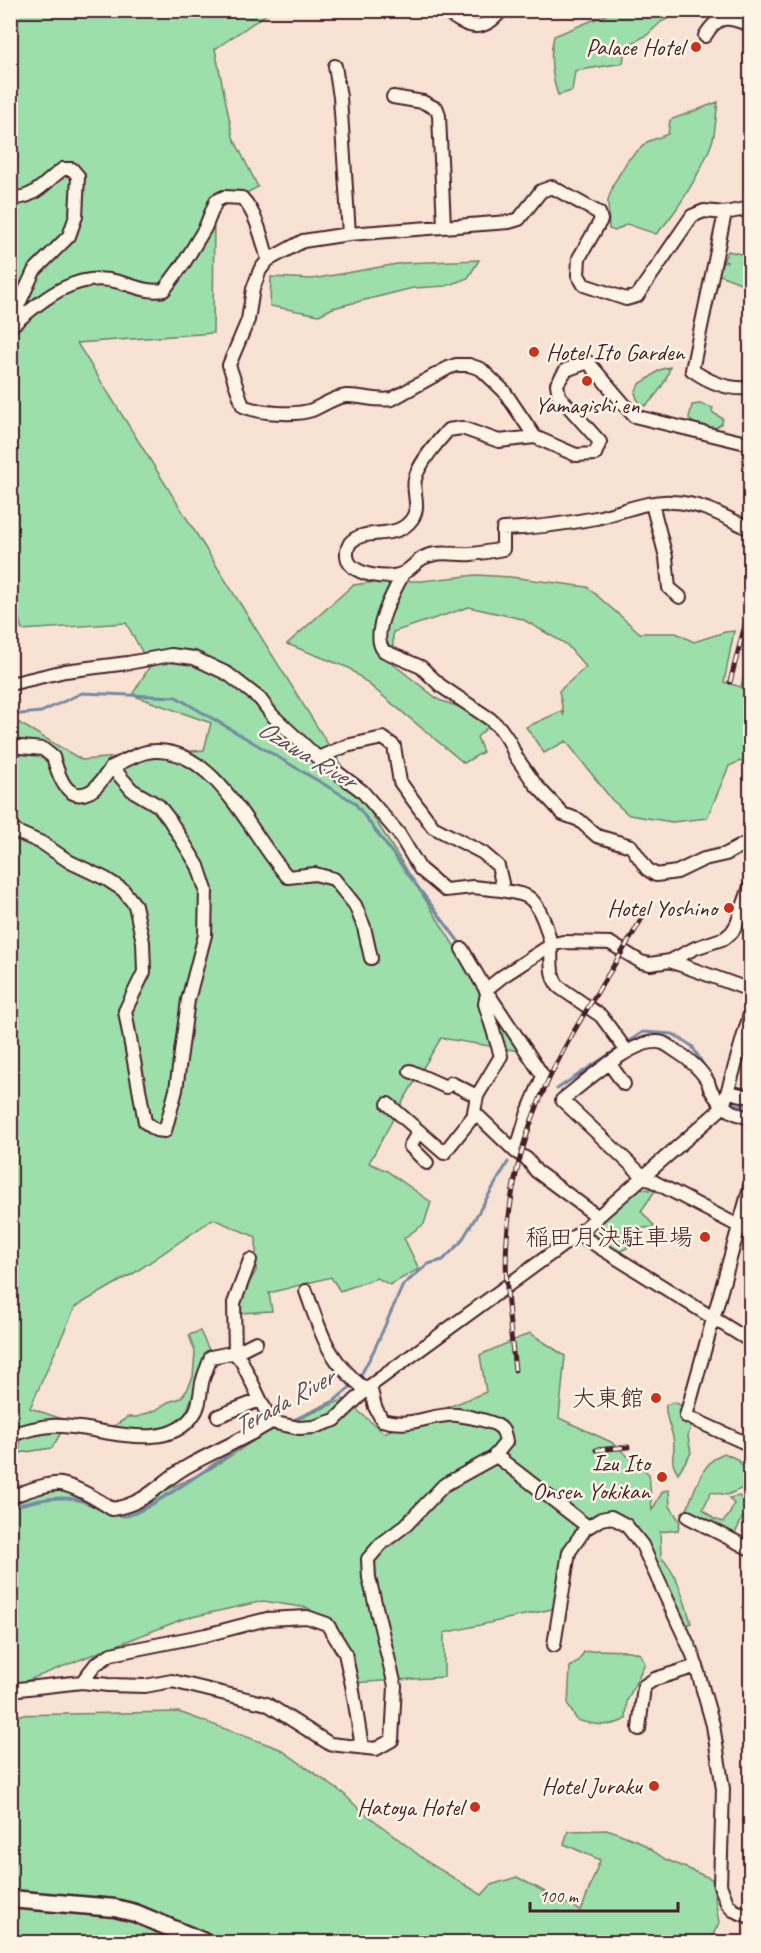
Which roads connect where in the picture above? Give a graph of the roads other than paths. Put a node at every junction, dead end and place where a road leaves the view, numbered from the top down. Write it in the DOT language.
graph roads {
  1 [pos="443,10"];
  2 [pos="502,10"];
  3 [pos="750,25"];
  4 [pos="705,36"];
  5 [pos="335,66"];
  6 [pos="393,97"];
  7 [pos="10,198"];
  8 [pos="750,208"];
  9 [pos="725,213"];
  10 [pos="444,226"];
  11 [pos="349,234"];
  12 [pos="268,260"];
  13 [pos="750,388"];
  14 [pos="535,436"];
  15 [pos="750,444"];
  16 [pos="652,504"];
  17 [pos="750,530"];
  18 [pos="403,574"];
  19 [pos="680,597"];
  20 [pos="10,684"];
  21 [pos="10,746"];
  22 [pos="318,759"];
  23 [pos="112,767"];
  24 [pos="10,830"];
  25 [pos="750,841"];
  26 [pos="750,887"];
  27 [pos="501,890"];
  28 [pos="550,945"];
  29 [pos="462,949"];
  30 [pos="371,958"];
  31 [pos="670,961"];
  32 [pos="490,987"];
  33 [pos="750,990"];
  34 [pos="750,1014"];
  35 [pos="624,1047"];
  36 [pos="609,1063"];
  37 [pos="410,1071"];
  38 [pos="624,1084"];
  39 [pos="729,1092"];
  40 [pos="477,1096"];
  41 [pos="750,1097"];
  42 [pos="388,1104"];
  43 [pos="723,1107"];
  44 [pos="475,1114"];
  45 [pos="750,1118"];
  46 [pos="419,1131"];
  47 [pos="516,1152"];
  48 [pos="426,1163"];
  49 [pos="643,1176"];
  50 [pos="750,1187"];
  51 [pos="597,1216"];
  52 [pos="739,1226"];
  53 [pos="750,1233"];
  54 [pos="578,1234"];
  55 [pos="250,1260"];
  56 [pos="306,1291"];
  57 [pos="713,1318"];
  58 [pos="750,1341"];
  59 [pos="256,1342"];
  60 [pos="236,1352"];
  61 [pos="368,1388"];
  62 [pos="260,1400"];
  63 [pos="218,1416"];
  64 [pos="273,1422"];
  65 [pos="10,1435"];
  66 [pos="750,1445"];
  67 [pos="495,1455"];
  68 [pos="10,1497"];
  69 [pos="688,1517"];
  70 [pos="588,1527"];
  71 [pos="750,1549"];
  72 [pos="554,1645"];
  73 [pos="697,1666"];
  74 [pos="82,1682"];
  75 [pos="10,1690"];
  76 [pos="639,1729"];
  77 [pos="362,1747"];
  78 [pos="10,1899"];
  79 [pos="750,1917"];
  80 [pos="204,1942"];
  1 -- 2 [label="street"];
  3 -- 4 [label="street"];
  5 -- 11 [label="street"];
  6 -- 10 [label="street"];
  7 -- 12 [label="street"];
  8 -- 9 [label="street"];
  9 -- 10 [label="street"];
  9 -- 13 [label="street"];
  10 -- 11 [label="street"];
  11 -- 12 [label="street"];
  12 -- 14 [label="street"];
  14 -- 15 [label="street"];
  14 -- 18 [label="street"];
  16 -- 17 [label="street"];
  16 -- 18 [label="street"];
  16 -- 19 [label="street"];
  18 -- 25 [label="street"];
  20 -- 22 [label="street"];
  21 -- 23 [label="street"];
  22 -- 27 [label="street"];
  22 -- 27 [label="street"];
  23 -- 24 [label="street"];
  23 -- 30 [label="street"];
  26 -- 31 [label="street"];
  27 -- 28 [label="street"];
  28 -- 31 [label="street"];
  28 -- 32 [label="street"];
  28 -- 35 [label="street"];
  29 -- 32 [label="street"];
  31 -- 33 [label="street"];
  32 -- 40 [label="street"];
  32 -- 47 [label="street"];
  34 -- 39 [label="street"];
  35 -- 36 [label="street"];
  35 -- 43 [label="street"];
  36 -- 38 [label="street"];
  36 -- 49 [label="street"];
  37 -- 40 [label="street"];
  39 -- 41 [label="street"];
  39 -- 43 [label="street"];
  40 -- 44 [label="street"];
  42 -- 46 [label="street"];
  43 -- 45 [label="street"];
  43 -- 49 [label="street"];
  44 -- 46 [label="street"];
  44 -- 47 [label="street"];
  46 -- 48 [label="street"];
  47 -- 51 [label="street"];
  49 -- 51 [label="street"];
  49 -- 52 [label="street"];
  50 -- 52 [label="street"];
  51 -- 54 [label="street"];
  52 -- 53 [label="street"];
  52 -- 57 [label="street"];
  54 -- 57 [label="street"];
  54 -- 61 [label="street"];
  55 -- 60 [label="street"];
  56 -- 61 [label="street"];
  57 -- 58 [label="street"];
  57 -- 66 [label="street"];
  59 -- 60 [label="street"];
  60 -- 62 [label="street"];
  60 -- 65 [label="street"];
  61 -- 64 [label="street"];
  61 -- 67 [label="street"];
  62 -- 63 [label="street"];
  62 -- 64 [label="street"];
  64 -- 68 [label="street"];
  67 -- 70 [label="street"];
  67 -- 77 [label="street"];
  69 -- 71 [label="street"];
  70 -- 72 [label="street"];
  70 -- 73 [label="street"];
  73 -- 76 [label="street"];
  73 -- 79 [label="street"];
  74 -- 75 [label="street"];
  74 -- 77 [label="street"];
  74 -- 77 [label="street"];
  78 -- 80 [label="street"];
}
